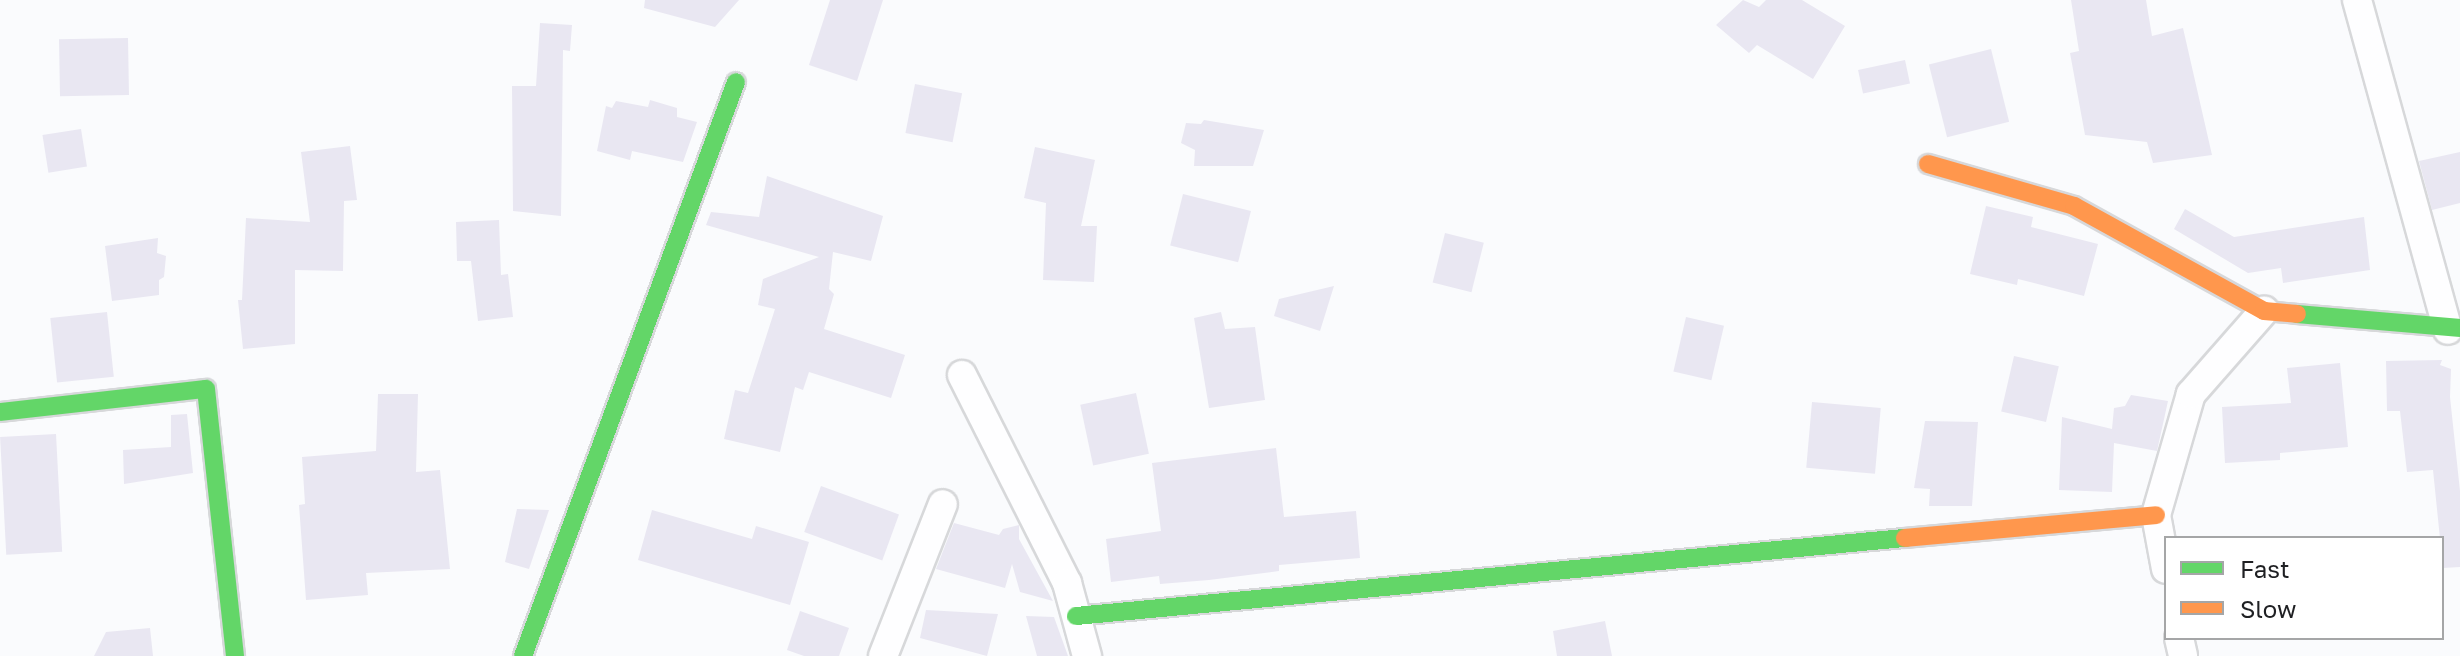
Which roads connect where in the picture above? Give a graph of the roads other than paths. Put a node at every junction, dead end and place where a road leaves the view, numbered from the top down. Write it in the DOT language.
graph roads {
  1 [pos="2357,0"];
  2 [pos="736,82"];
  3 [pos="1928,164"];
  4 [pos="2264,311"];
  5 [pos="2454,329"];
  6 [pos="962,375"];
  7 [pos="0,412"];
  8 [pos="943,504"];
  9 [pos="2156,515"];
  10 [pos="2164,558"];
  11 [pos="1076,616"];
  12 [pos="235,656"];
  13 [pos="523,656"];
  14 [pos="883,656"];
  15 [pos="1087,656"];
  1 -- 5 [label="street"];
  2 -- 13 [label="street"];
  3 -- 4 [label="street"];
  4 -- 5 [label="street"];
  4 -- 9 [label="street"];
  6 -- 11 [label="street"];
  7 -- 12 [label="street"];
  8 -- 14 [label="street"];
  9 -- 10 [label="street"];
  9 -- 11 [label="street"];
  11 -- 15 [label="street"];
}
